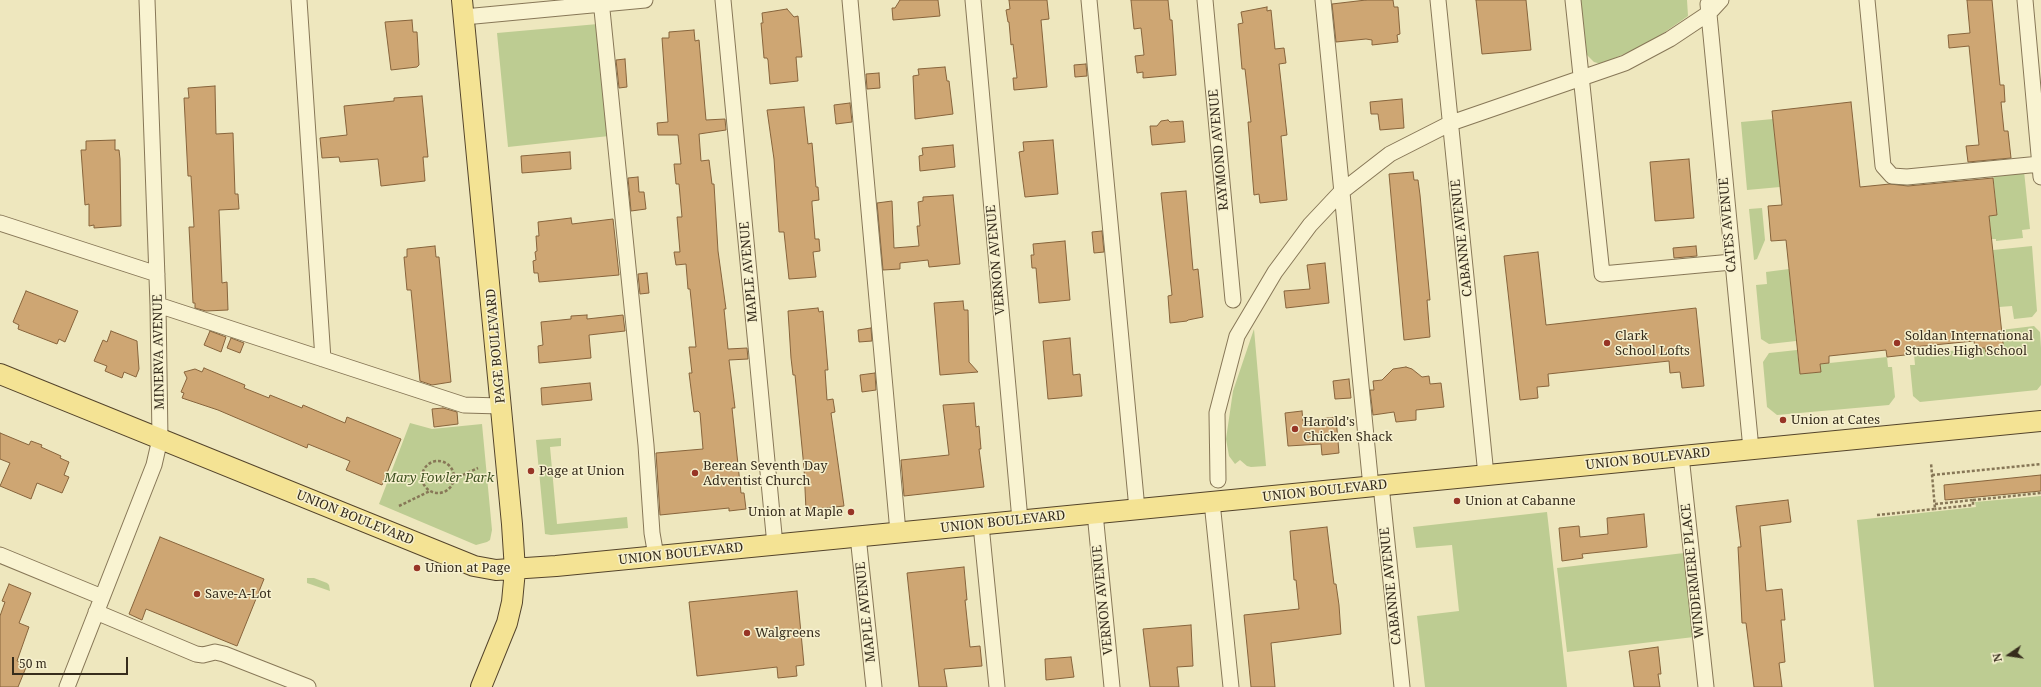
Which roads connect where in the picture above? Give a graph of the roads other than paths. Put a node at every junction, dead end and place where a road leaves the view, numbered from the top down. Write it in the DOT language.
graph roads {
  1 [pos="147,0"];
  2 [pos="299,0"];
  3 [pos="645,0"];
  4 [pos="723,0"];
  5 [pos="850,0"];
  6 [pos="973,0"];
  7 [pos="1089,0"];
  8 [pos="1205,0"];
  9 [pos="1323,0"];
  10 [pos="1438,0"];
  11 [pos="1573,0"];
  12 [pos="1721,0"];
  13 [pos="1867,0"];
  14 [pos="2025,0"];
  15 [pos="601,2"];
  16 [pos="1708,6"];
  17 [pos="463,9"];
  18 [pos="1581,79"];
  19 [pos="1450,122"];
  20 [pos="2040,171"];
  21 [pos="1341,192"];
  22 [pos="0,223"];
  23 [pos="1732,262"];
  24 [pos="157,274"];
  25 [pos="1234,300"];
  26 [pos="158,306"];
  27 [pos="323,359"];
  28 [pos="0,374"];
  29 [pos="501,406"];
  30 [pos="2041,421"];
  31 [pos="160,439"];
  32 [pos="1751,449"];
  33 [pos="1681,456"];
  34 [pos="1486,475"];
  35 [pos="1218,480"];
  36 [pos="1376,486"];
  37 [pos="1212,502"];
  38 [pos="1137,509"];
  39 [pos="1095,514"];
  40 [pos="1020,520"];
  41 [pos="981,524"];
  42 [pos="898,532"];
  43 [pos="858,536"];
  44 [pos="775,545"];
  45 [pos="0,555"];
  46 [pos="656,556"];
  47 [pos="515,570"];
  48 [pos="102,597"];
  49 [pos="96,612"];
  50 [pos="67,687"];
  51 [pos="308,687"];
  52 [pos="481,687"];
  53 [pos="874,687"];
  54 [pos="997,687"];
  55 [pos="1112,687"];
  56 [pos="1231,687"];
  57 [pos="1402,687"];
  58 [pos="1706,687"];
  1 -- 24 [label="street, MINERVA AVENUE"];
  2 -- 27 [label="street"];
  3 -- 15 [label="street"];
  4 -- 44 [label="street, MAPLE AVENUE"];
  5 -- 42 [label="street"];
  6 -- 40 [label="street, VERNON AVENUE"];
  7 -- 38 [label="street"];
  8 -- 25 [label="street, RAYMOND AVENUE"];
  9 -- 21 [label="street, CABANNE AVENUE"];
  10 -- 19 [label="street, CABANNE AVENUE"];
  11 -- 18 [label="street"];
  12 -- 16 [label="street"];
  13 -- 20 [label="street"];
  14 -- 20 [label="street"];
  15 -- 17 [label="street"];
  15 -- 46 [label="street"];
  16 -- 18 [label="street"];
  16 -- 23 [label="street, CATES AVENUE"];
  17 -- 29 [label="main road, PAGE BOULEVARD"];
  18 -- 19 [label="street"];
  18 -- 23 [label="street"];
  19 -- 21 [label="street"];
  19 -- 34 [label="street, CABANNE AVENUE"];
  21 -- 35 [label="street"];
  21 -- 36 [label="street, CABANNE AVENUE"];
  22 -- 24 [label="street"];
  23 -- 32 [label="street, CATES AVENUE"];
  24 -- 26 [label="street, MINERVA AVENUE"];
  26 -- 27 [label="street"];
  26 -- 31 [label="street, MINERVA AVENUE"];
  27 -- 29 [label="street"];
  28 -- 31 [label="main road, UNION BOULEVARD"];
  29 -- 47 [label="main road, PAGE BOULEVARD"];
  30 -- 32 [label="main road, UNION BOULEVARD"];
  31 -- 47 [label="main road, UNION BOULEVARD"];
  31 -- 48 [label="street, MINERVA AVENUE"];
  32 -- 33 [label="main road, UNION BOULEVARD"];
  33 -- 34 [label="main road, UNION BOULEVARD"];
  33 -- 58 [label="street, WINDERMERE PLACE"];
  34 -- 36 [label="main road, UNION BOULEVARD"];
  36 -- 37 [label="main road, UNION BOULEVARD"];
  36 -- 57 [label="street, CABANNE AVENUE"];
  37 -- 38 [label="main road, UNION BOULEVARD"];
  37 -- 56 [label="street"];
  38 -- 39 [label="main road, UNION BOULEVARD"];
  39 -- 40 [label="main road, UNION BOULEVARD"];
  39 -- 55 [label="street, VERNON AVENUE"];
  40 -- 41 [label="main road, UNION BOULEVARD"];
  41 -- 42 [label="main road, UNION BOULEVARD"];
  41 -- 54 [label="street"];
  42 -- 43 [label="main road, UNION BOULEVARD"];
  43 -- 44 [label="main road, UNION BOULEVARD"];
  43 -- 53 [label="street, MAPLE AVENUE"];
  44 -- 46 [label="main road, UNION BOULEVARD"];
  45 -- 48 [label="street"];
  46 -- 47 [label="main road, UNION BOULEVARD"];
  47 -- 52 [label="main road, PAGE BOULEVARD"];
  48 -- 49 [label="street, MINERVA AVENUE"];
  49 -- 50 [label="street, MINERVA AVENUE"];
  49 -- 51 [label="street"];
}
